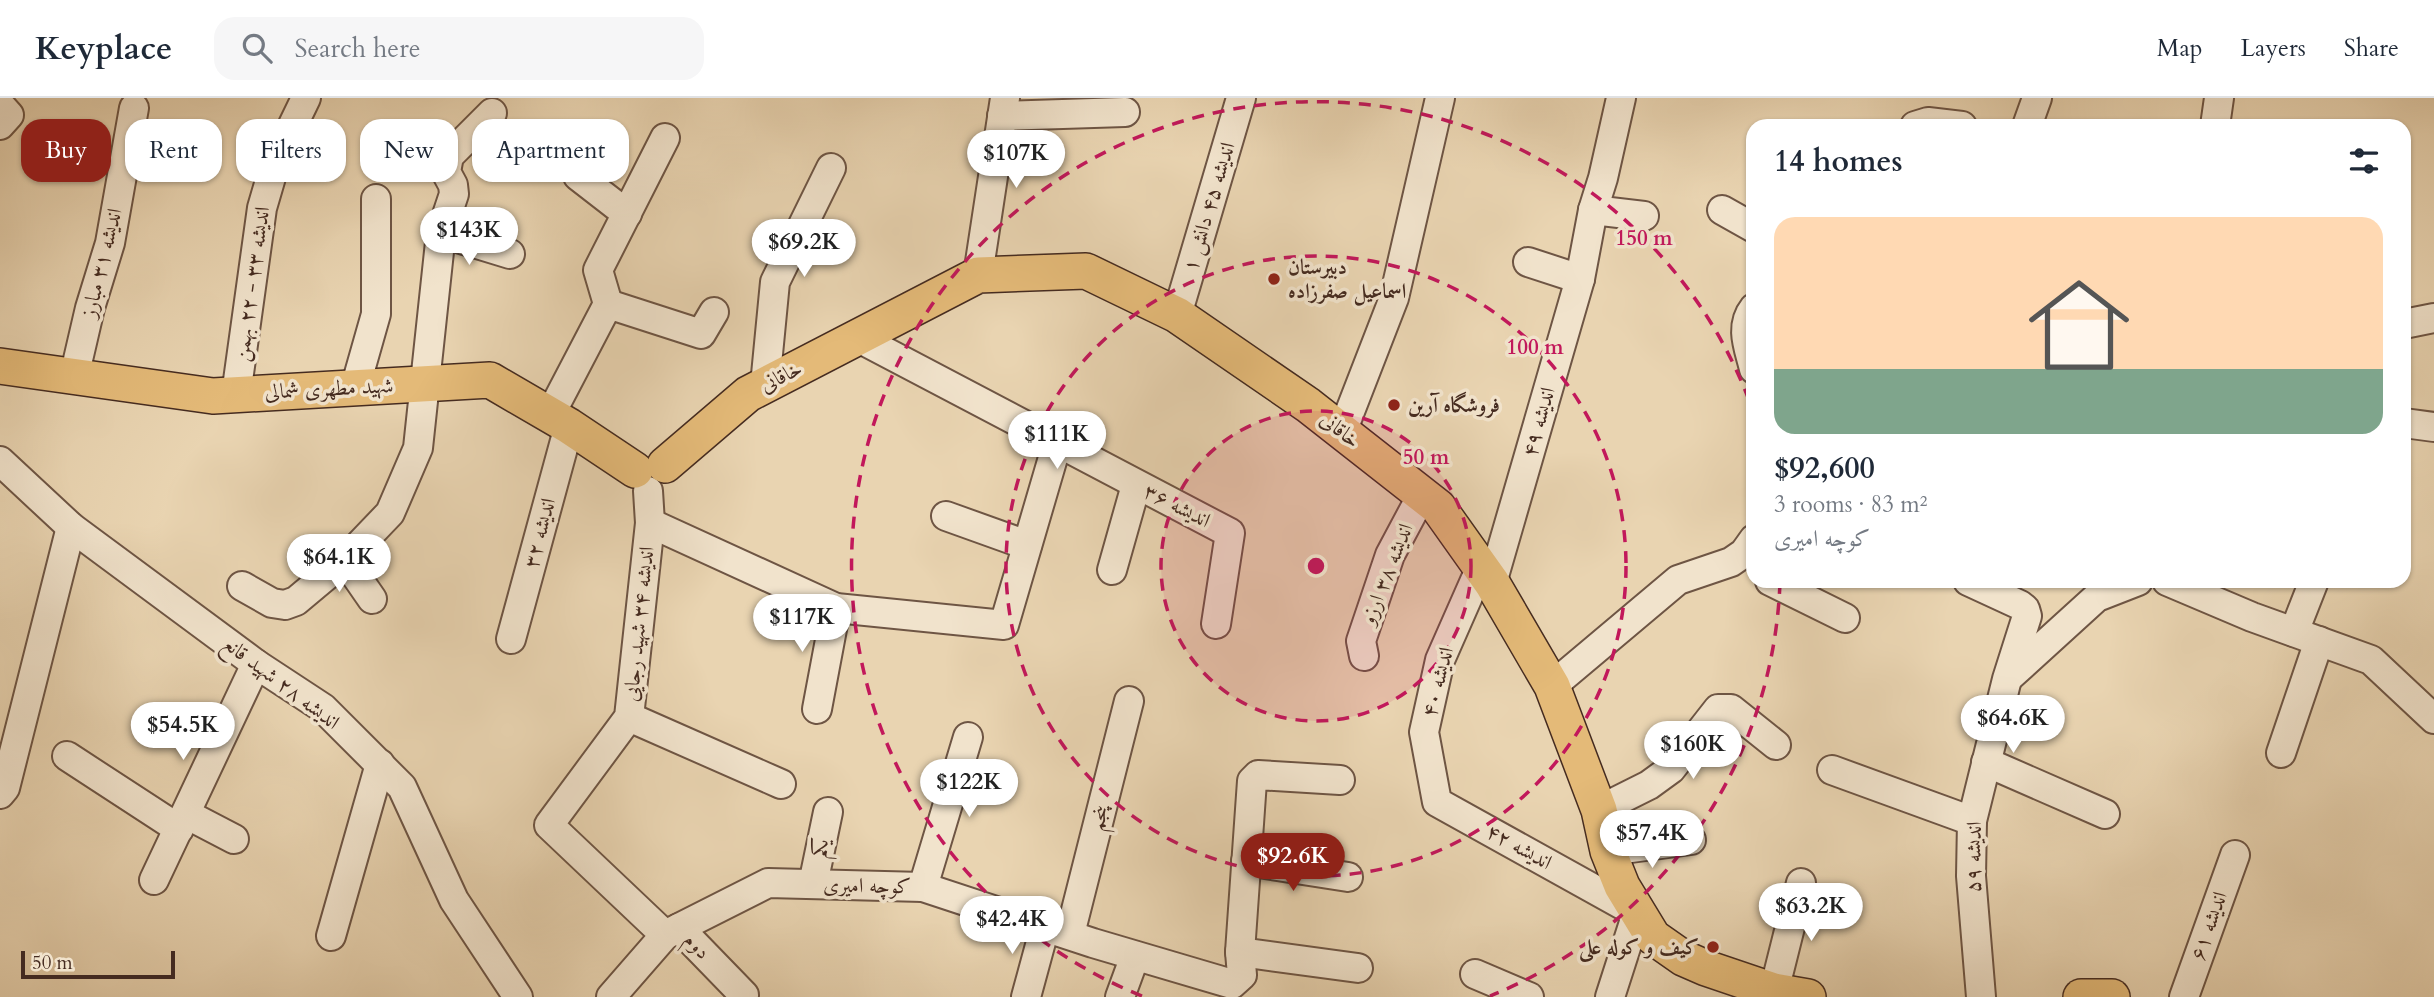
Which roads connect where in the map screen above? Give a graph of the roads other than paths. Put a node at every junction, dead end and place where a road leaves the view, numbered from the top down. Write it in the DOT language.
graph roads {
  1 [pos="1241,98"];
  2 [pos="1440,98"];
  3 [pos="1621,98"];
  4 [pos="2037,98"];
  5 [pos="2219,98"];
  6 [pos="304,99"];
  7 [pos="0,105"];
  8 [pos="1003,107"];
  9 [pos="134,108"];
  10 [pos="1125,112"];
  11 [pos="492,113"];
  12 [pos="2030,119"];
  13 [pos="2216,119"];
  14 [pos="0,125"];
  15 [pos="664,138"];
  16 [pos="831,169"];
  17 [pos="586,182"];
  18 [pos="376,199"];
  19 [pos="1722,209"];
  20 [pos="1593,210"];
  21 [pos="627,214"];
  22 [pos="1644,216"];
  23 [pos="1746,223"];
  24 [pos="442,233"];
  25 [pos="510,254"];
  26 [pos="1528,262"];
  27 [pos="978,275"];
  28 [pos="1580,279"];
  29 [pos="608,304"];
  30 [pos="714,312"];
  31 [pos="1177,315"];
  32 [pos="2434,318"];
  33 [pos="2411,323"];
  34 [pos="857,337"];
  35 [pos="0,366"];
  36 [pos="74,377"];
  37 [pos="423,384"];
  38 [pos="765,385"];
  39 [pos="355,388"];
  40 [pos="236,395"];
  41 [pos="559,420"];
  42 [pos="2411,424"];
  43 [pos="2434,427"];
  44 [pos="1342,432"];
  45 [pos="1057,444"];
  46 [pos="0,461"];
  47 [pos="649,475"];
  48 [pos="1136,485"];
  49 [pos="1422,495"];
  50 [pos="946,516"];
  51 [pos="650,523"];
  52 [pos="71,527"];
  53 [pos="1027,545"];
  54 [pos="1746,550"];
  55 [pos="345,560"];
  56 [pos="1742,567"];
  57 [pos="1112,570"];
  58 [pos="1486,575"];
  59 [pos="242,586"];
  60 [pos="1784,588"];
  61 [pos="1982,588"];
  62 [pos="2120,588"];
  63 [pos="2185,588"];
  64 [pos="2313,588"];
  65 [pos="372,599"];
  66 [pos="836,608"];
  67 [pos="1844,618"];
  68 [pos="1216,624"];
  69 [pos="2307,636"];
  70 [pos="511,639"];
  71 [pos="1364,656"];
  72 [pos="256,664"];
  73 [pos="2007,679"];
  74 [pos="1552,686"];
  75 [pos="1129,701"];
  76 [pos="817,709"];
  77 [pos="629,717"];
  78 [pos="2434,719"];
  79 [pos="968,737"];
  80 [pos="1776,745"];
  81 [pos="2281,753"];
  82 [pos="68,756"];
  83 [pos="1986,762"];
  84 [pos="380,764"];
  85 [pos="1832,770"];
  86 [pos="1340,780"];
  87 [pos="781,784"];
  88 [pos="0,794"];
  89 [pos="1437,802"];
  90 [pos="1599,810"];
  91 [pos="828,812"];
  92 [pos="2105,814"];
  93 [pos="182,821"];
  94 [pos="1972,821"];
  95 [pos="234,839"];
  96 [pos="1691,840"];
  97 [pos="1608,851"];
  98 [pos="2235,855"];
  99 [pos="1246,861"];
  100 [pos="1348,877"];
  101 [pos="155,880"];
  102 [pos="1801,883"];
  103 [pos="813,884"];
  104 [pos="922,887"];
  105 [pos="1637,913"];
  106 [pos="672,931"];
  107 [pos="1058,931"];
  108 [pos="331,936"];
  109 [pos="1240,952"];
  110 [pos="1135,956"];
  111 [pos="1358,968"];
  112 [pos="1478,984"];
  113 [pos="1211,988"];
  114 [pos="744,995"];
  115 [pos="1789,995"];
  116 [pos="518,997"];
  117 [pos="611,997"];
  118 [pos="1026,997"];
  119 [pos="1120,997"];
  120 [pos="1529,997"];
  121 [pos="1610,997"];
  122 [pos="1981,997"];
  123 [pos="2081,997"];
  124 [pos="2112,997"];
  125 [pos="2184,997"];
  1 -- 31 [label="street, اندیشه ۴۵ دانش ۱"];
  2 -- 44 [label="street"];
  3 -- 20 [label="street, اندیشه ۴۹"];
  4 -- 12 [label="street"];
  5 -- 13 [label="street"];
  6 -- 40 [label="street, اندیشه ۳۳ - ۲۲ بهمن"];
  7 -- 14 [label="street"];
  8 -- 10 [label="street"];
  8 -- 27 [label="street"];
  9 -- 36 [label="street, اندیشه ۳۱ مبارز"];
  11 -- 24 [label="street"];
  15 -- 21 [label="street"];
  16 -- 38 [label="street"];
  17 -- 21 [label="street"];
  18 -- 39 [label="street"];
  19 -- 23 [label="street"];
  20 -- 22 [label="street"];
  20 -- 28 [label="street, اندیشه ۴۹"];
  21 -- 29 [label="street"];
  24 -- 25 [label="street"];
  24 -- 37 [label="street"];
  26 -- 28 [label="street"];
  27 -- 31 [label="main road, خاقانی"];
  27 -- 34 [label="main road, خاقانی"];
  28 -- 58 [label="street, اندیشه ۴۹"];
  29 -- 30 [label="street"];
  29 -- 41 [label="street, اندیشه ۳۲"];
  31 -- 44 [label="main road, خاقانی"];
  32 -- 33 [label="street"];
  34 -- 38 [label="main road, خاقانی"];
  34 -- 45 [label="street, اندیشه ۳۶"];
  35 -- 36 [label="main road, شهید مطهری شمالی"];
  36 -- 40 [label="main road, شهید مطهری شمالی"];
  37 -- 39 [label="main road, شهید مطهری شمالی"];
  37 -- 41 [label="main road, شهید مطهری شمالی"];
  37 -- 55 [label="street"];
  38 -- 47 [label="main road, خاقانی"];
  39 -- 40 [label="main road, شهید مطهری شمالی"];
  41 -- 47 [label="main road, شهید مطهری شمالی"];
  41 -- 70 [label="street, اندیشه ۳۲"];
  42 -- 43 [label="street"];
  44 -- 49 [label="main road, خاقانی"];
  45 -- 48 [label="street, اندیشه ۳۶"];
  45 -- 53 [label="street"];
  46 -- 52 [label="street, اندیشه ۲۸ شهید قانع"];
  47 -- 51 [label="street, اندیشه ۳۴ شهید رجایی"];
  48 -- 57 [label="street"];
  48 -- 68 [label="street, اندیشه ۳۶"];
  49 -- 58 [label="main road, خاقانی"];
  49 -- 71 [label="street, اندیشه ۳۸ ارزو"];
  50 -- 53 [label="street"];
  51 -- 66 [label="street"];
  51 -- 77 [label="street, اندیشه ۳۴ شهید رجایی"];
  52 -- 72 [label="street, اندیشه ۲۸ شهید قانع"];
  52 -- 88 [label="street"];
  53 -- 66 [label="street"];
  54 -- 56 [label="street"];
  55 -- 59 [label="street"];
  55 -- 65 [label="street"];
  56 -- 74 [label="street"];
  58 -- 74 [label="main road, خاقانی"];
  58 -- 89 [label="street, اندیشه ۴۰"];
  60 -- 67 [label="street"];
  61 -- 73 [label="street, اندیشه ۵۹"];
  62 -- 73 [label="street"];
  63 -- 69 [label="street"];
  64 -- 69 [label="street"];
  66 -- 76 [label="street"];
  69 -- 78 [label="street"];
  69 -- 81 [label="street"];
  72 -- 84 [label="street, اندیشه ۲۸ شهید قانع"];
  72 -- 93 [label="street"];
  73 -- 83 [label="street, اندیشه ۵۹"];
  74 -- 90 [label="main road, خاقانی"];
  75 -- 107 [label="street, پنجم"];
  77 -- 87 [label="street"];
  77 -- 106 [label="street, اندیشه ۳۴ شهید رجایی"];
  79 -- 104 [label="street"];
  80 -- 90 [label="street"];
  82 -- 93 [label="street"];
  83 -- 92 [label="street"];
  83 -- 94 [label="street, اندیشه ۵۹"];
  84 -- 108 [label="street"];
  84 -- 116 [label="street, اندیشه ۲۸ شهید قانع"];
  85 -- 94 [label="street"];
  86 -- 99 [label="street, کوچه امیری"];
  89 -- 105 [label="street, اندیشه ۴۲"];
  90 -- 97 [label="main road, خاقانی"];
  91 -- 103 [label="street, یکم"];
  93 -- 95 [label="street"];
  93 -- 101 [label="street"];
  94 -- 122 [label="street, اندیشه ۵۹"];
  96 -- 97 [label="street"];
  97 -- 105 [label="main road, خاقانی"];
  98 -- 125 [label="street, اندیشه ۶۱"];
  99 -- 100 [label="street"];
  99 -- 109 [label="street, کوچه امیری"];
  102 -- 115 [label="street"];
  103 -- 104 [label="street, کوچه امیری"];
  103 -- 106 [label="street, کوچه امیری"];
  104 -- 107 [label="street, کوچه امیری"];
  105 -- 115 [label="main road, خاقانی"];
  105 -- 121 [label="street"];
  106 -- 114 [label="street, دوم"];
  106 -- 117 [label="street"];
  107 -- 110 [label="street, کوچه امیری"];
  107 -- 118 [label="street, پنجم"];
  109 -- 111 [label="street"];
  109 -- 113 [label="street, کوچه امیری"];
  110 -- 113 [label="street, کوچه امیری"];
  110 -- 119 [label="street"];
  112 -- 120 [label="street"];
  123 -- 124 [label="main road"];
}
